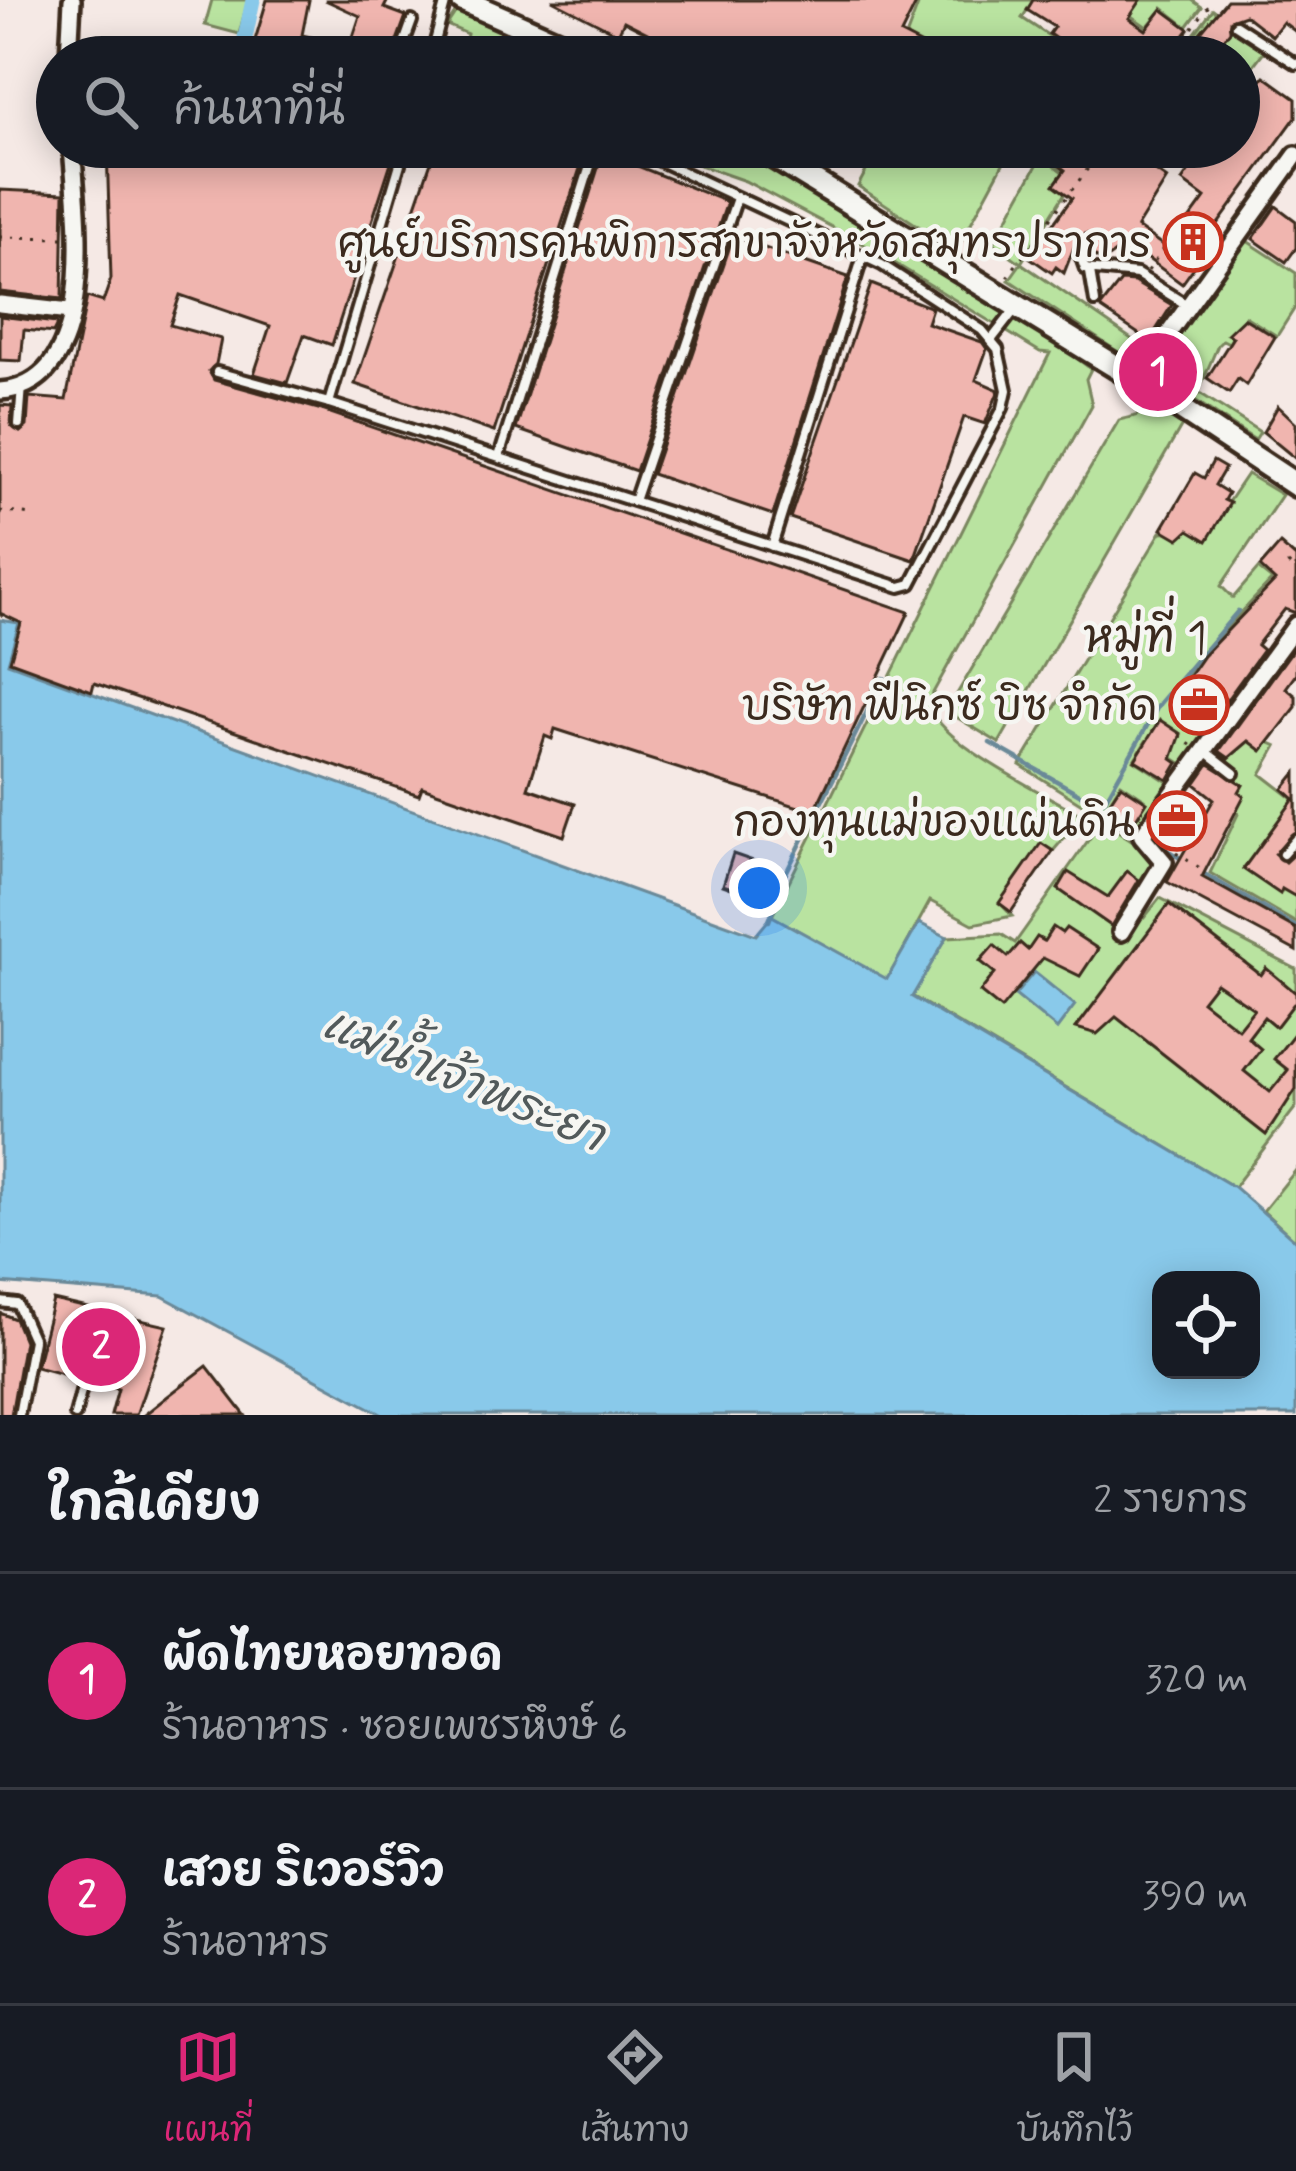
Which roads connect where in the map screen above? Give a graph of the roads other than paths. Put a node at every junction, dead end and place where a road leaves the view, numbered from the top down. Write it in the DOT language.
graph roads {
  1 [pos="72,0"];
  2 [pos="446,0"];
  3 [pos="468,1"];
  4 [pos="412,21"];
  5 [pos="1236,25"];
  6 [pos="70,36"];
  7 [pos="407,36"];
  8 [pos="437,36"];
  9 [pos="545,36"];
  10 [pos="1253,36"];
  11 [pos="1260,41"];
  12 [pos="1296,64"];
  13 [pos="1296,155"];
  14 [pos="73,168"];
  15 [pos="399,168"];
  16 [pos="589,168"];
  17 [pos="674,168"];
  18 [pos="792,168"];
  19 [pos="737,198"];
  20 [pos="1085,241"];
  21 [pos="863,256"];
  22 [pos="1090,272"];
  23 [pos="1095,302"];
  24 [pos="0,304"];
  25 [pos="1017,306"];
  26 [pos="1189,306"];
  27 [pos="70,313"];
  28 [pos="992,339"];
  29 [pos="218,372"];
  30 [pos="1136,379"];
  31 [pos="22,386"];
  32 [pos="0,391"];
  33 [pos="328,403"];
  34 [pos="19,424"];
  35 [pos="499,458"];
  36 [pos="1296,484"];
  37 [pos="634,501"];
  38 [pos="772,546"];
  39 [pos="1296,625"];
  40 [pos="1202,750"];
  41 [pos="1234,773"];
  42 [pos="1296,839"];
  43 [pos="1283,854"];
  44 [pos="1121,932"];
  45 [pos="0,1302"];
  46 [pos="82,1388"];
  47 [pos="20,1415"];
  48 [pos="75,1415"];
  1 -- 6 [label="street"];
  2 -- 8 [label="lane"];
  3 -- 9 [label="main road"];
  4 -- 7 [label="lane"];
  5 -- 10 [label="lane"];
  11 -- 12 [label="lane"];
  13 -- 26 [label="street"];
  14 -- 27 [label="street"];
  15 -- 33 [label="lane"];
  16 -- 35 [label="lane"];
  17 -- 19 [label="lane"];
  18 -- 25 [label="main road"];
  19 -- 21 [label="lane"];
  19 -- 37 [label="lane"];
  20 -- 22 [label="lane"];
  21 -- 28 [label="lane"];
  21 -- 38 [label="lane"];
  22 -- 23 [label="lane"];
  22 -- 26 [label="lane"];
  24 -- 27 [label="street"];
  25 -- 28 [label="lane"];
  25 -- 30 [label="main road"];
  26 -- 30 [label="street"];
  27 -- 31 [label="street"];
  28 -- 38 [label="lane"];
  29 -- 33 [label="lane"];
  30 -- 36 [label="main road"];
  31 -- 32 [label="street"];
  31 -- 34 [label="lane"];
  33 -- 35 [label="lane"];
  35 -- 37 [label="lane"];
  37 -- 38 [label="lane"];
  39 -- 40 [label="street"];
  40 -- 41 [label="lane"];
  40 -- 44 [label="street"];
  42 -- 43 [label="lane"];
  45 -- 47 [label="lane"];
  46 -- 48 [label="lane"];
}
